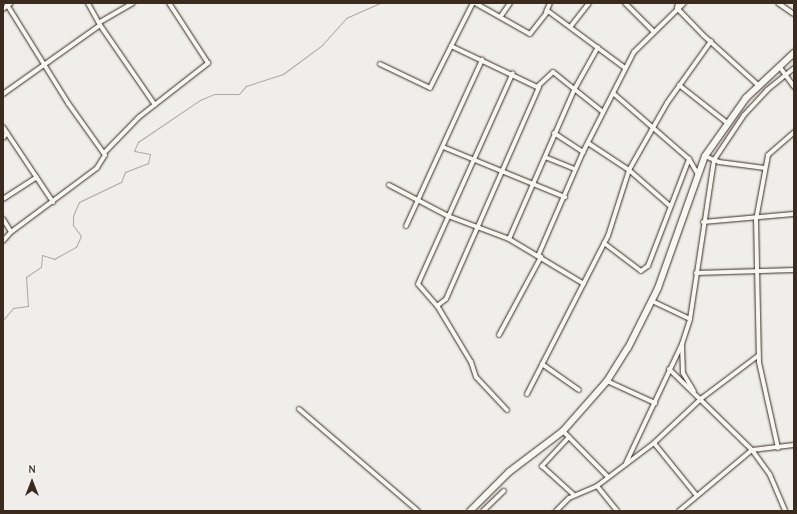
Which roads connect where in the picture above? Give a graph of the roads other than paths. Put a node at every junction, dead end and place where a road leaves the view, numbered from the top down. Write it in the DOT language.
graph roads {
  1 [pos="88,3"];
  2 [pos="133,3"];
  3 [pos="169,3"];
  4 [pos="474,3"];
  5 [pos="510,3"];
  6 [pos="550,3"];
  7 [pos="589,3"];
  8 [pos="625,3"];
  9 [pos="633,3"];
  10 [pos="684,3"];
  11 [pos="778,3"];
  12 [pos="8,4"];
  13 [pos="678,5"];
  14 [pos="629,7"];
  15 [pos="3,9"];
  16 [pos="546,12"];
  17 [pos="794,14"];
  18 [pos="501,16"];
  19 [pos="100,24"];
  20 [pos="571,26"];
  21 [pos="653,31"];
  22 [pos="710,42"];
  23 [pos="451,46"];
  24 [pos="598,47"];
  25 [pos="794,52"];
  26 [pos="482,60"];
  27 [pos="380,64"];
  28 [pos="45,65"];
  29 [pos="779,66"];
  30 [pos="625,68"];
  31 [pos="794,68"];
  32 [pos="513,73"];
  33 [pos="785,76"];
  34 [pos="679,85"];
  35 [pos="758,85"];
  36 [pos="539,87"];
  37 [pos="794,87"];
  38 [pos="574,90"];
  39 [pos="612,93"];
  40 [pos="3,94"];
  41 [pos="155,105"];
  42 [pos="603,112"];
  43 [pos="726,122"];
  44 [pos="3,126"];
  45 [pos="654,128"];
  46 [pos="794,132"];
  47 [pos="7,133"];
  48 [pos="554,133"];
  49 [pos="3,138"];
  50 [pos="588,143"];
  51 [pos="443,147"];
  52 [pos="583,152"];
  53 [pos="104,153"];
  54 [pos="705,156"];
  55 [pos="545,157"];
  56 [pos="689,159"];
  57 [pos="474,160"];
  58 [pos="714,160"];
  59 [pos="765,168"];
  60 [pos="575,169"];
  61 [pos="629,170"];
  62 [pos="504,171"];
  63 [pos="697,173"];
  64 [pos="37,177"];
  65 [pos="535,184"];
  66 [pos="389,185"];
  67 [pos="565,197"];
  68 [pos="3,199"];
  69 [pos="53,202"];
  70 [pos="418,202"];
  71 [pos="670,206"];
  72 [pos="794,214"];
  73 [pos="448,216"];
  74 [pos="3,219"];
  75 [pos="756,220"];
  76 [pos="703,222"];
  77 [pos="406,226"];
  78 [pos="479,226"];
  79 [pos="11,232"];
  80 [pos="509,239"];
  81 [pos="3,241"];
  82 [pos="604,243"];
  83 [pos="539,257"];
  84 [pos="794,270"];
  85 [pos="757,271"];
  86 [pos="696,273"];
  87 [pos="584,284"];
  88 [pos="652,301"];
  89 [pos="437,306"];
  90 [pos="690,319"];
  91 [pos="499,335"];
  92 [pos="682,344"];
  93 [pos="759,355"];
  94 [pos="542,364"];
  95 [pos="669,369"];
  96 [pos="684,379"];
  97 [pos="607,381"];
  98 [pos="579,390"];
  99 [pos="527,394"];
  100 [pos="702,398"];
  101 [pos="655,404"];
  102 [pos="299,409"];
  103 [pos="507,410"];
  104 [pos="563,431"];
  105 [pos="569,438"];
  106 [pos="654,443"];
  107 [pos="794,445"];
  108 [pos="778,448"];
  109 [pos="752,450"];
  110 [pos="626,463"];
  111 [pos="608,478"];
  112 [pos="597,486"];
  113 [pos="504,491"];
  114 [pos="574,495"];
  115 [pos="697,496"];
  116 [pos="418,511"];
  117 [pos="470,511"];
  118 [pos="483,511"];
  119 [pos="556,511"];
  120 [pos="617,511"];
  121 [pos="679,511"];
  122 [pos="785,511"];
  1 -- 19 [label="street"];
  2 -- 19 [label="street"];
  3 -- 41 [label="street"];
  4 -- 18 [label="street"];
  4 -- 23 [label="street"];
  5 -- 18 [label="street"];
  6 -- 16 [label="street"];
  7 -- 20 [label="street"];
  8 -- 14 [label="street"];
  9 -- 14 [label="street"];
  10 -- 13 [label="street"];
  11 -- 17 [label="street"];
  12 -- 15 [label="street"];
  12 -- 28 [label="street"];
  13 -- 21 [label="street"];
  13 -- 22 [label="street"];
  14 -- 21 [label="street"];
  16 -- 18 [label="street"];
  16 -- 20 [label="street"];
  19 -- 28 [label="street"];
  19 -- 41 [label="street"];
  20 -- 24 [label="street"];
  21 -- 30 [label="street"];
  22 -- 34 [label="street"];
  22 -- 35 [label="street"];
  23 -- 26 [label="street"];
  23 -- 27 [label="street"];
  24 -- 30 [label="street"];
  24 -- 38 [label="street"];
  25 -- 29 [label="highway"];
  26 -- 32 [label="street"];
  26 -- 51 [label="street"];
  28 -- 40 [label="street"];
  28 -- 53 [label="street"];
  29 -- 33 [label="street"];
  29 -- 35 [label="highway"];
  30 -- 39 [label="street"];
  31 -- 33 [label="street"];
  32 -- 36 [label="street"];
  32 -- 57 [label="street"];
  33 -- 37 [label="street"];
  33 -- 58 [label="street"];
  34 -- 43 [label="street"];
  34 -- 45 [label="street"];
  35 -- 43 [label="highway"];
  36 -- 38 [label="street"];
  36 -- 62 [label="street"];
  38 -- 42 [label="street"];
  38 -- 48 [label="street"];
  39 -- 42 [label="street"];
  39 -- 45 [label="street"];
  41 -- 53 [label="street"];
  42 -- 50 [label="street"];
  43 -- 54 [label="highway"];
  44 -- 47 [label="street"];
  45 -- 56 [label="street"];
  45 -- 61 [label="street"];
  46 -- 59 [label="street"];
  47 -- 49 [label="street"];
  47 -- 64 [label="street"];
  48 -- 52 [label="street"];
  48 -- 55 [label="street"];
  50 -- 52 [label="street"];
  50 -- 61 [label="street"];
  51 -- 57 [label="street"];
  51 -- 70 [label="street"];
  52 -- 60 [label="street"];
  53 -- 69 [label="street"];
  54 -- 58 [label="street"];
  54 -- 63 [label="highway"];
  55 -- 60 [label="street"];
  55 -- 65 [label="street"];
  56 -- 63 [label="street"];
  56 -- 71 [label="street"];
  57 -- 62 [label="street"];
  57 -- 73 [label="street"];
  58 -- 59 [label="street"];
  58 -- 76 [label="street"];
  59 -- 75 [label="street"];
  60 -- 67 [label="street"];
  61 -- 71 [label="street"];
  61 -- 82 [label="street"];
  62 -- 65 [label="street"];
  62 -- 78 [label="street"];
  63 -- 88 [label="highway"];
  64 -- 68 [label="street"];
  64 -- 69 [label="street"];
  65 -- 67 [label="street"];
  65 -- 80 [label="street"];
  66 -- 70 [label="street"];
  67 -- 83 [label="street"];
  69 -- 79 [label="street"];
  70 -- 73 [label="street"];
  70 -- 77 [label="street"];
  71 -- 82 [label="street"];
  72 -- 75 [label="street"];
  73 -- 78 [label="street"];
  73 -- 89 [label="street"];
  74 -- 79 [label="street"];
  75 -- 76 [label="street"];
  75 -- 85 [label="street"];
  76 -- 86 [label="street"];
  78 -- 80 [label="street"];
  78 -- 89 [label="street"];
  79 -- 81 [label="street"];
  80 -- 83 [label="street"];
  82 -- 87 [label="street"];
  83 -- 87 [label="street"];
  83 -- 91 [label="street"];
  84 -- 85 [label="street"];
  85 -- 86 [label="street"];
  85 -- 93 [label="street"];
  86 -- 90 [label="street"];
  87 -- 94 [label="street"];
  88 -- 90 [label="street"];
  88 -- 97 [label="highway"];
  89 -- 103 [label="street"];
  90 -- 92 [label="street"];
  92 -- 95 [label="street"];
  92 -- 96 [label="street"];
  93 -- 100 [label="street"];
  93 -- 108 [label="street"];
  94 -- 98 [label="street"];
  94 -- 99 [label="street"];
  95 -- 96 [label="street"];
  95 -- 101 [label="street"];
  96 -- 100 [label="street"];
  97 -- 101 [label="street"];
  97 -- 104 [label="highway"];
  100 -- 106 [label="street"];
  100 -- 109 [label="street"];
  101 -- 110 [label="street"];
  102 -- 116 [label="street"];
  104 -- 105 [label="street"];
  104 -- 117 [label="highway"];
  105 -- 111 [label="street"];
  105 -- 114 [label="street"];
  106 -- 110 [label="street"];
  106 -- 115 [label="street"];
  107 -- 108 [label="street"];
  108 -- 109 [label="street"];
  109 -- 115 [label="street"];
  109 -- 122 [label="street"];
  110 -- 111 [label="street"];
  111 -- 112 [label="street"];
  112 -- 114 [label="street"];
  112 -- 120 [label="street"];
  113 -- 118 [label="street"];
  114 -- 119 [label="street"];
  115 -- 121 [label="street"];
}
